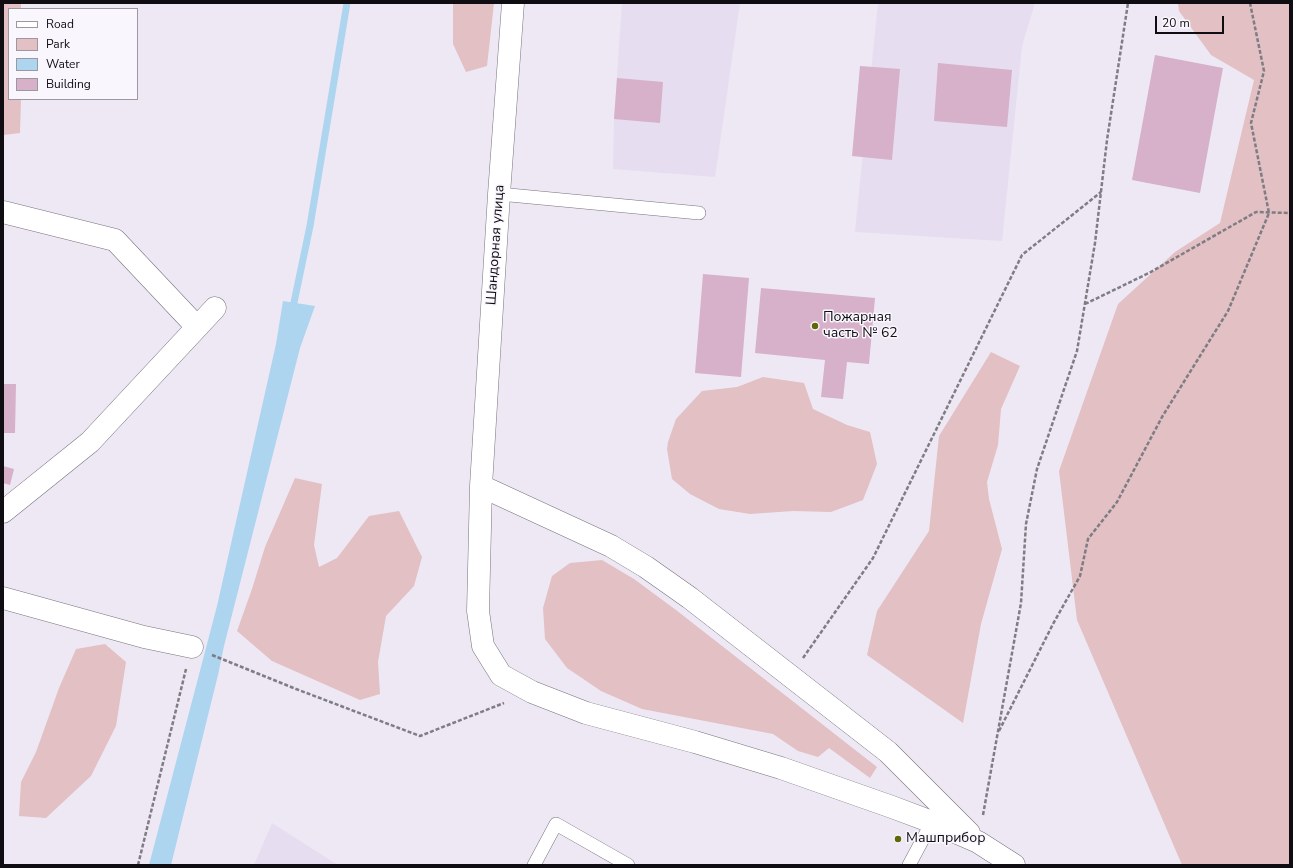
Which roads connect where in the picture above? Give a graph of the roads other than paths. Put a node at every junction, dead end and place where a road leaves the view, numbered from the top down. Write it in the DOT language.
graph roads {
  1 [pos="512,3"];
  2 [pos="499,194"];
  3 [pos="3,212"];
  4 [pos="699,213"];
  5 [pos="215,308"];
  6 [pos="197,327"];
  7 [pos="482,486"];
  8 [pos="3,512"];
  9 [pos="3,598"];
  10 [pos="192,647"];
  11 [pos="932,822"];
  12 [pos="978,842"];
  13 [pos="534,865"];
  14 [pos="628,865"];
  15 [pos="908,865"];
  16 [pos="1014,865"];
  1 -- 2 [label="street, Шандорная улица"];
  2 -- 4 [label="lane"];
  2 -- 7 [label="street, Шандорная улица"];
  3 -- 6 [label="street"];
  5 -- 6 [label="street"];
  6 -- 8 [label="street"];
  7 -- 11 [label="street, Шандорная улица"];
  7 -- 12 [label="street"];
  9 -- 10 [label="street"];
  11 -- 12 [label="street, Шандорная улица"];
  11 -- 15 [label="lane"];
  12 -- 16 [label="street"];
  13 -- 14 [label="lane"];
}
